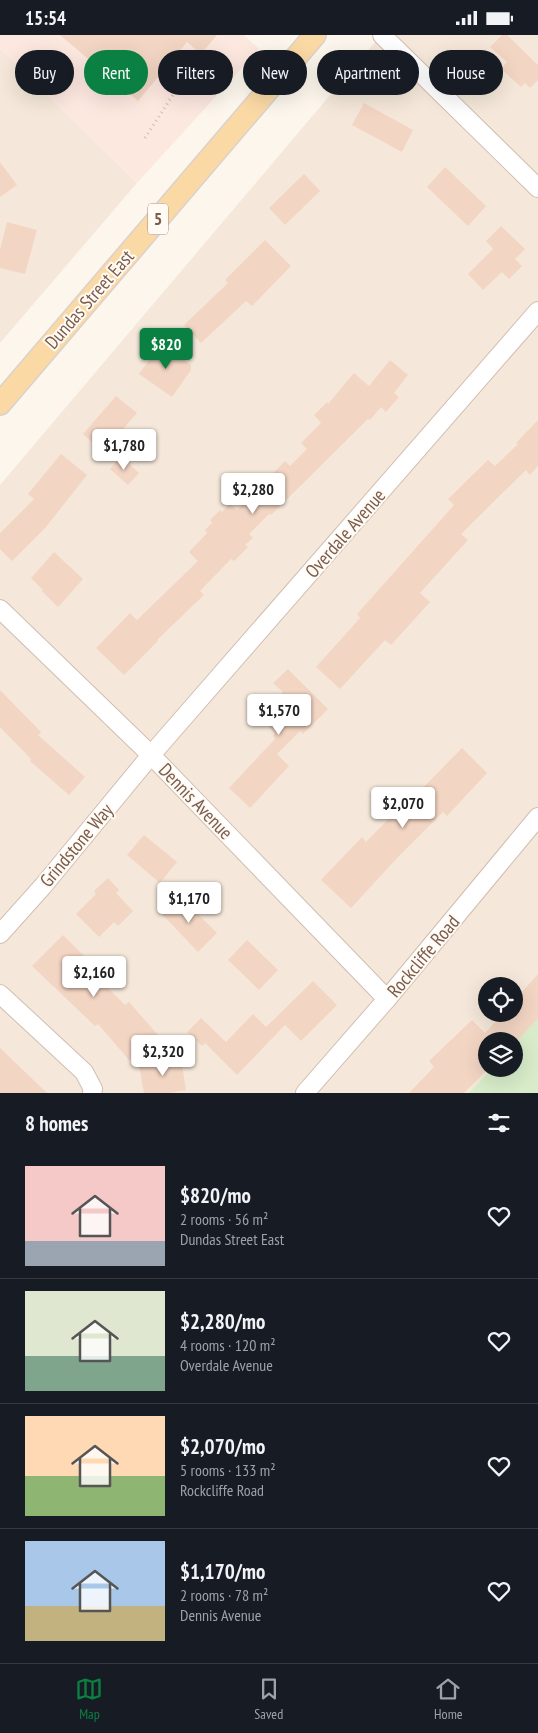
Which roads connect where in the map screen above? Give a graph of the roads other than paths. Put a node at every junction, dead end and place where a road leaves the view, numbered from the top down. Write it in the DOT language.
graph roads {
  1 [pos="315,35"];
  2 [pos="382,35"];
  3 [pos="538,188"];
  4 [pos="538,311"];
  5 [pos="0,404"];
  6 [pos="0,609"];
  7 [pos="151,755"];
  8 [pos="538,817"];
  9 [pos="0,934"];
  10 [pos="0,994"];
  11 [pos="387,999"];
  12 [pos="92,1093"];
  13 [pos="305,1093"];
  1 -- 5 [label="main road, Dundas Street East / 5"];
  2 -- 3 [label="street"];
  4 -- 7 [label="street, Overdale Avenue"];
  6 -- 7 [label="street, Dennis Avenue"];
  7 -- 9 [label="street, Grindstone Way"];
  7 -- 11 [label="street, Dennis Avenue"];
  8 -- 11 [label="street, Rockcliffe Road"];
  10 -- 12 [label="street"];
  11 -- 13 [label="street, Rockcliffe Road"];
}
